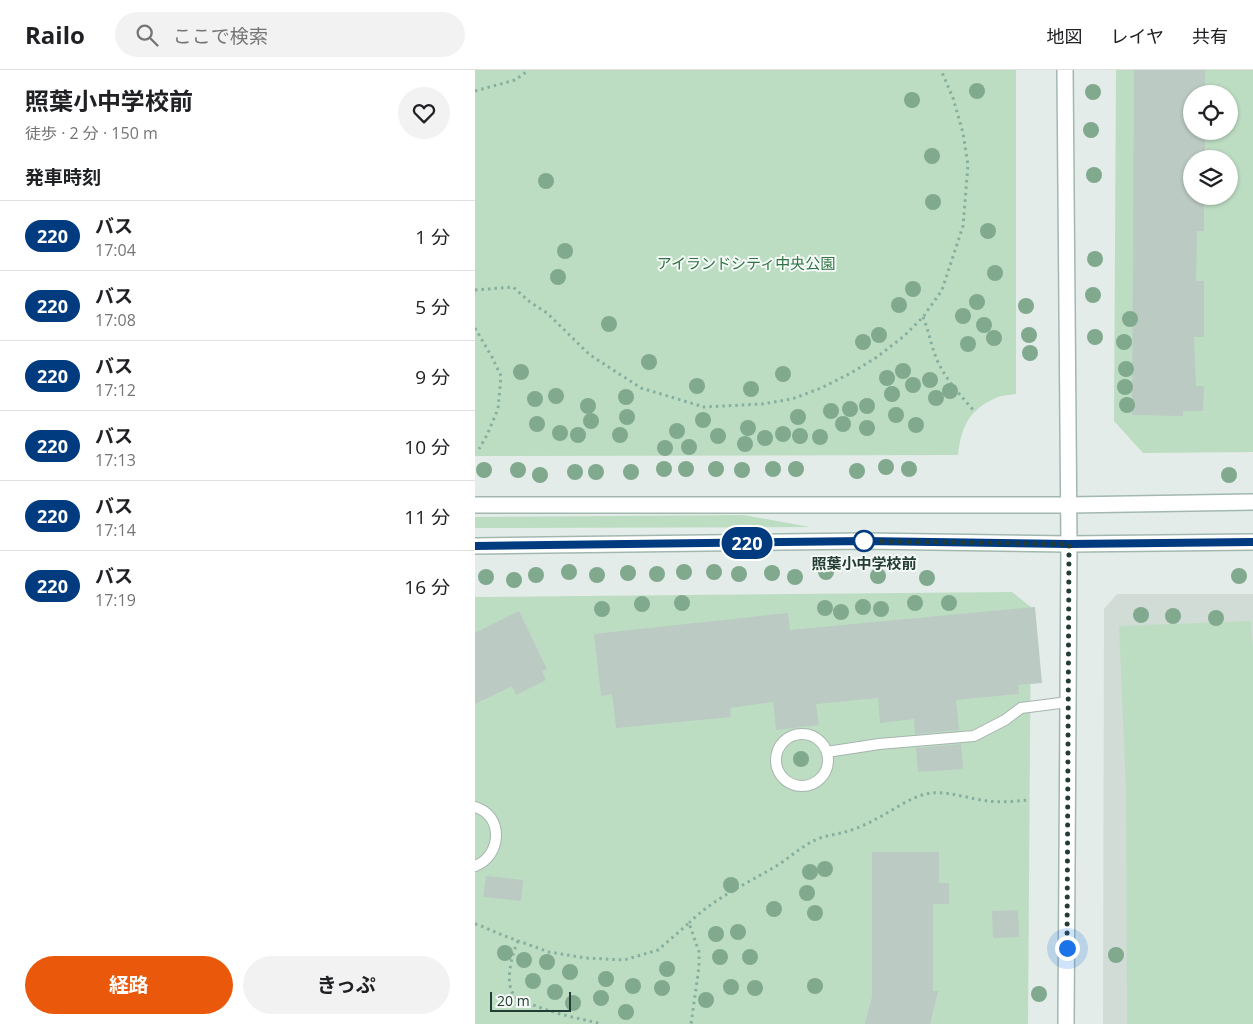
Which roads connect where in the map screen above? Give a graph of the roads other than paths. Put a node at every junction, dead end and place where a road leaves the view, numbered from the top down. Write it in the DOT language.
graph roads {
  1 [pos="1065,70"];
  2 [pos="1253,502"];
  3 [pos="475,505"];
  4 [pos="1069,505"];
  5 [pos="1253,542"];
  6 [pos="1069,544"];
  7 [pos="475,546"];
  8 [pos="1068,702"];
  9 [pos="827,752"];
  10 [pos="475,807"];
  11 [pos="475,866"];
  12 [pos="1066,1024"];
  1 -- 4 [label="street"];
  2 -- 4 [label="street"];
  3 -- 4 [label="street"];
  4 -- 6 [label="street"];
  5 -- 6 [label="street"];
  6 -- 7 [label="street"];
  6 -- 8 [label="street"];
  8 -- 9 [label="lane"];
  8 -- 12 [label="street"];
  9 -- 9 [label="lane"];
  10 -- 11 [label="lane"];
}
